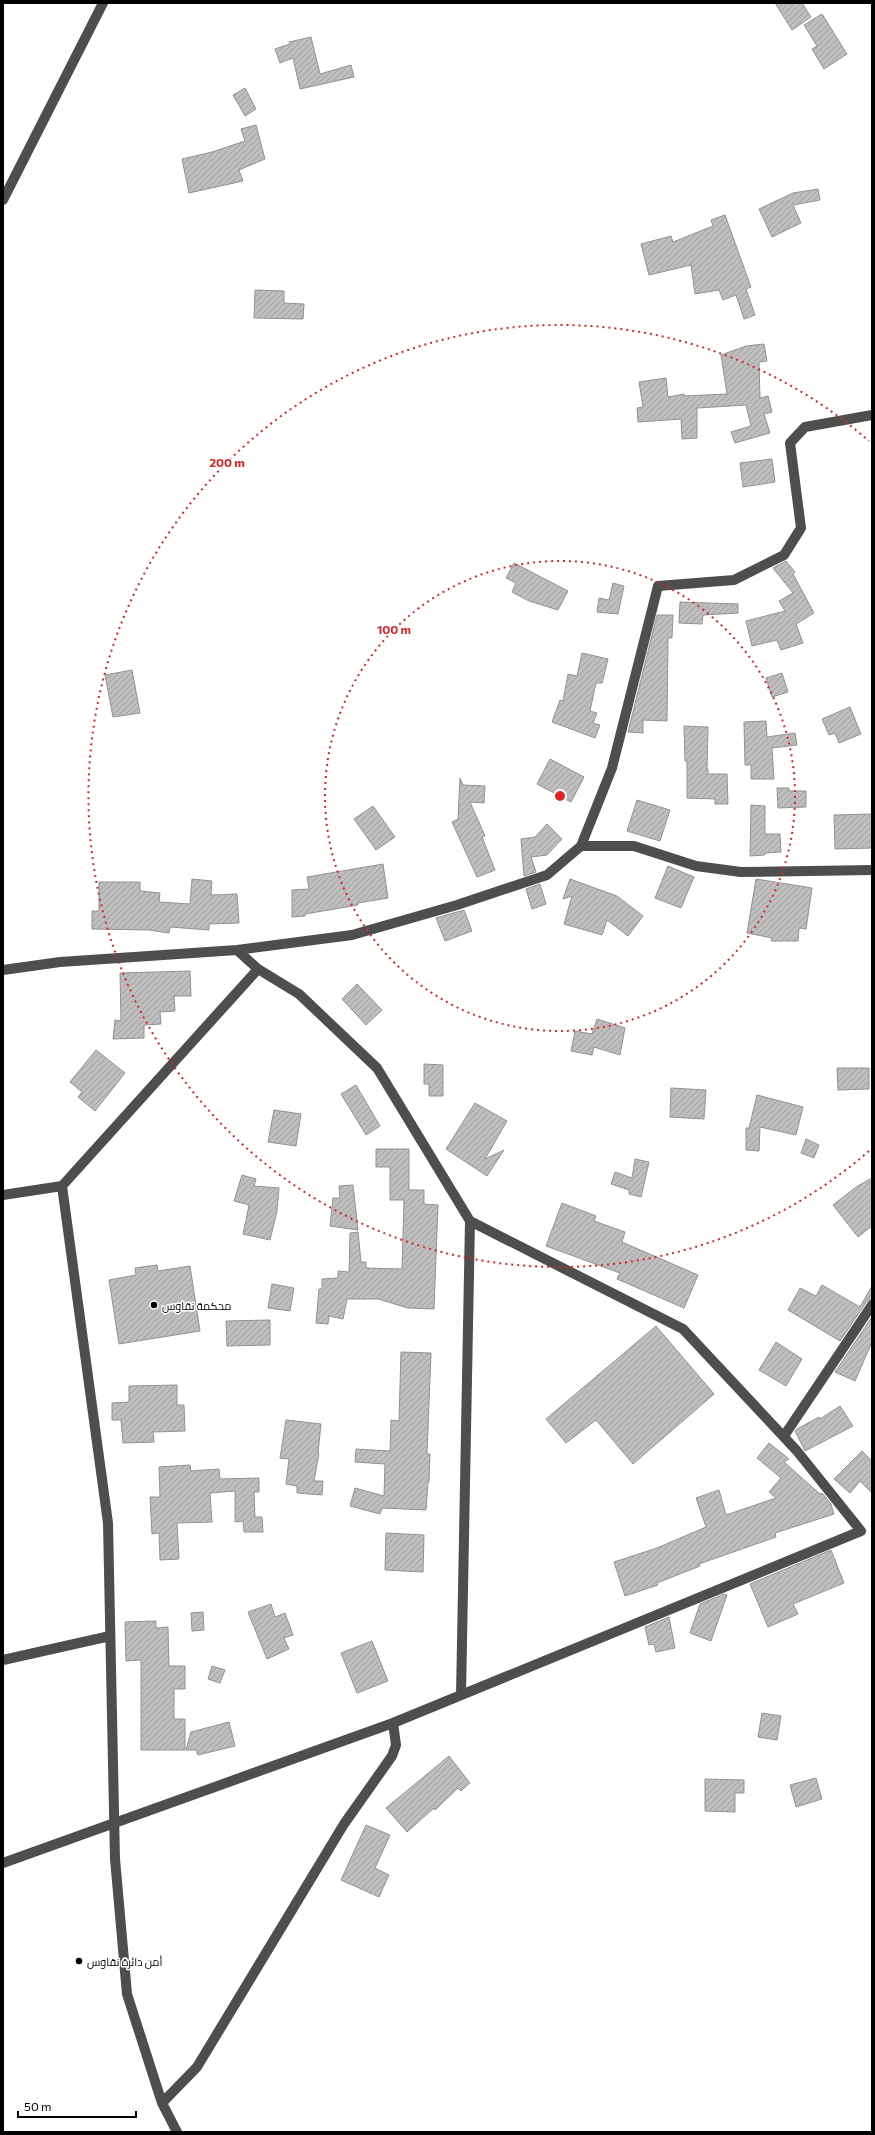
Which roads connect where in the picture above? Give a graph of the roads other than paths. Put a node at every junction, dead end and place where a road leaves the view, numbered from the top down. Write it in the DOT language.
graph roads {
  1 [pos="103,3"];
  2 [pos="3,200"];
  3 [pos="872,415"];
  4 [pos="581,846"];
  5 [pos="872,870"];
  6 [pos="237,950"];
  7 [pos="3,970"];
  8 [pos="258,970"];
  9 [pos="62,1186"];
  10 [pos="3,1195"];
  11 [pos="470,1221"];
  12 [pos="872,1305"];
  13 [pos="784,1436"];
  14 [pos="110,1636"];
  15 [pos="3,1660"];
  16 [pos="461,1695"];
  17 [pos="393,1723"];
  18 [pos="114,1822"];
  19 [pos="3,1863"];
  20 [pos="162,2103"];
  21 [pos="177,2132"];
  1 -- 2 [label="street"];
  3 -- 4 [label="street"];
  4 -- 5 [label="street"];
  4 -- 6 [label="street"];
  6 -- 7 [label="street"];
  6 -- 8 [label="street"];
  8 -- 9 [label="street"];
  8 -- 11 [label="street"];
  9 -- 10 [label="street"];
  9 -- 14 [label="street"];
  11 -- 13 [label="street"];
  11 -- 16 [label="street"];
  12 -- 13 [label="street"];
  13 -- 16 [label="street"];
  14 -- 15 [label="street"];
  14 -- 18 [label="street"];
  16 -- 17 [label="street"];
  17 -- 18 [label="street"];
  17 -- 20 [label="street"];
  18 -- 19 [label="street"];
  18 -- 20 [label="street"];
  20 -- 21 [label="street"];
}
